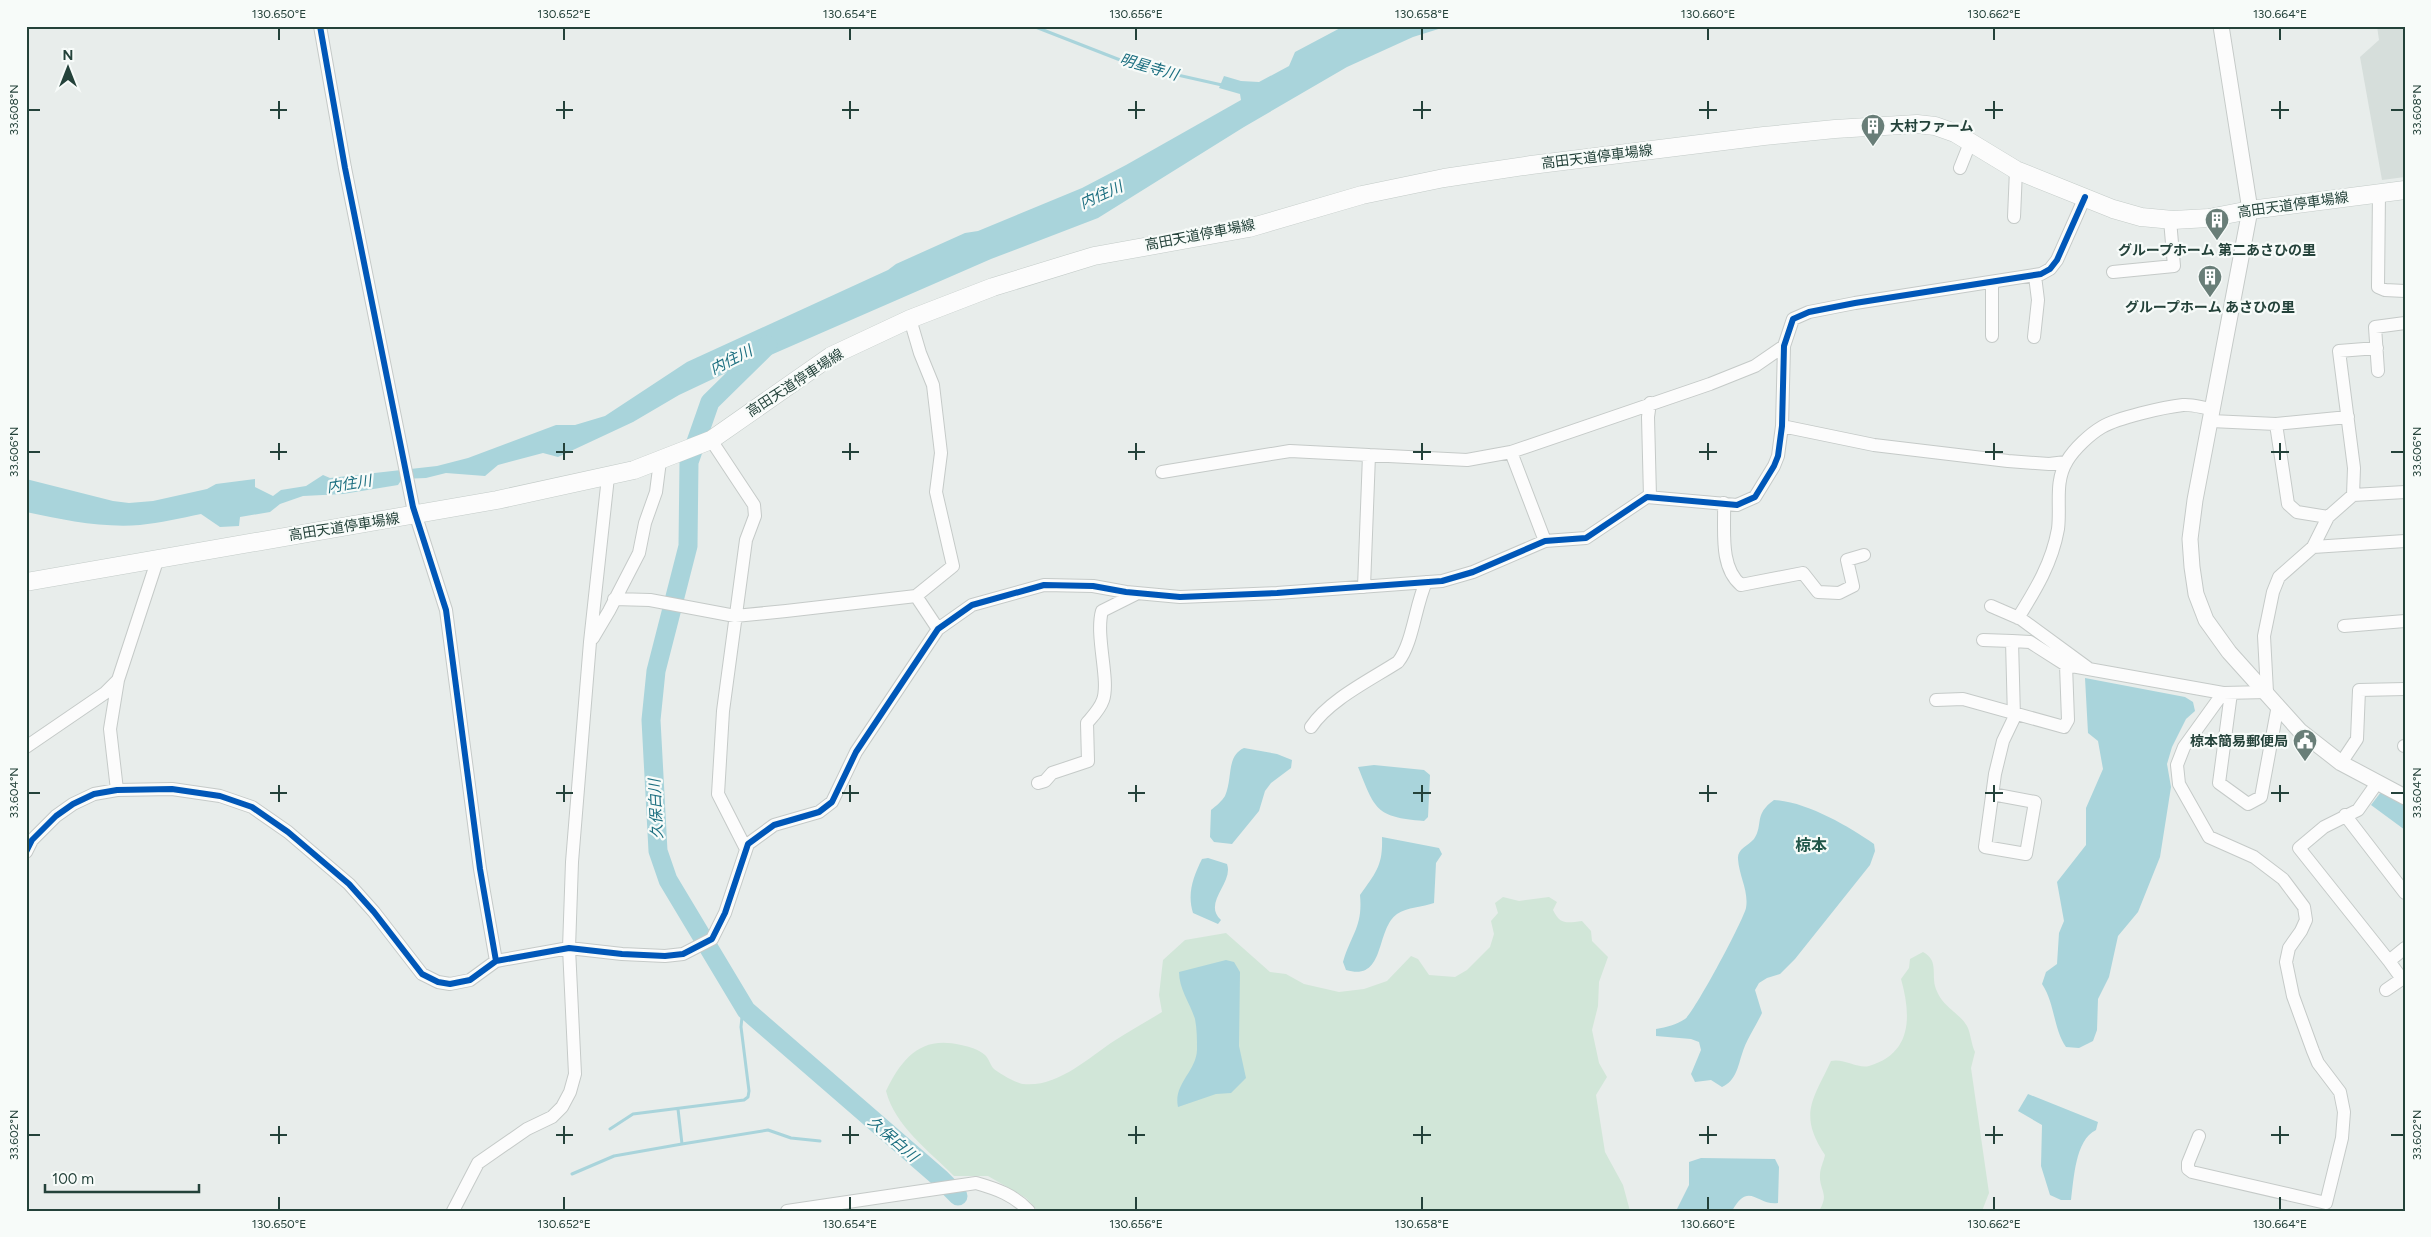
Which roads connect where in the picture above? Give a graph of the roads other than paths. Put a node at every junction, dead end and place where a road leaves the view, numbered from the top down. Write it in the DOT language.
graph roads {
  1 [pos="320,26"];
  2 [pos="2221,26"];
  3 [pos="1970,143"];
  4 [pos="1960,168"];
  5 [pos="2016,170"];
  6 [pos="2405,190"];
  7 [pos="2379,193"];
  8 [pos="2085,197"];
  9 [pos="2250,210"];
  10 [pos="2014,217"];
  11 [pos="2170,220"];
  12 [pos="2113,272"];
  13 [pos="2035,276"];
  14 [pos="1992,282"];
  15 [pos="2405,291"];
  16 [pos="910,319"];
  17 [pos="2405,323"];
  18 [pos="1992,336"];
  19 [pos="2034,337"];
  20 [pos="1784,346"];
  21 [pos="2377,348"];
  22 [pos="2378,371"];
  23 [pos="1650,403"];
  24 [pos="2212,415"];
  25 [pos="2348,417"];
  26 [pos="2276,424"];
  27 [pos="1782,426"];
  28 [pos="711,440"];
  29 [pos="1511,452"];
  30 [pos="1369,455"];
  31 [pos="660,461"];
  32 [pos="2066,462"];
  33 [pos="1162,472"];
  34 [pos="608,477"];
  35 [pos="2405,492"];
  36 [pos="2353,495"];
  37 [pos="1650,497"];
  38 [pos="1724,503"];
  39 [pos="415,511"];
  40 [pos="2328,517"];
  41 [pos="1544,541"];
  42 [pos="2405,541"];
  43 [pos="2313,547"];
  44 [pos="1864,555"];
  45 [pos="158,558"];
  46 [pos="26,582"];
  47 [pos="1426,582"];
  48 [pos="1364,587"];
  49 [pos="1138,593"];
  50 [pos="916,596"];
  51 [pos="614,599"];
  52 [pos="1991,606"];
  53 [pos="736,616"];
  54 [pos="2018,618"];
  55 [pos="2405,621"];
  56 [pos="2344,626"];
  57 [pos="938,629"];
  58 [pos="1983,640"];
  59 [pos="2012,641"];
  60 [pos="590,642"];
  61 [pos="2066,665"];
  62 [pos="2088,668"];
  63 [pos="118,680"];
  64 [pos="2405,689"];
  65 [pos="2267,692"];
  66 [pos="2227,693"];
  67 [pos="1936,700"];
  68 [pos="2278,705"];
  69 [pos="2014,714"];
  70 [pos="1311,727"];
  71 [pos="26,747"];
  72 [pos="2341,762"];
  73 [pos="1038,782"];
  74 [pos="2377,783"];
  75 [pos="118,790"];
  76 [pos="1992,794"];
  77 [pos="2405,797"];
  78 [pos="2345,815"];
  79 [pos="29,838"];
  80 [pos="745,847"];
  81 [pos="26,852"];
  82 [pos="2405,893"];
  83 [pos="569,948"];
  84 [pos="2405,948"];
  85 [pos="496,961"];
  86 [pos="2389,961"];
  87 [pos="2386,990"];
  88 [pos="2199,1136"];
  89 [pos="453,1211"];
  90 [pos="787,1211"];
  91 [pos="1029,1211"];
  1 -- 39 [label="street"];
  2 -- 9 [label="street"];
  3 -- 4 [label="street"];
  3 -- 5 [label="main road, 高田天道停車場線"];
  3 -- 16 [label="main road, 高田天道停車場線"];
  5 -- 8 [label="main road, 高田天道停車場線"];
  5 -- 10 [label="street"];
  6 -- 7 [label="main road, 高田天道停車場線"];
  7 -- 9 [label="main road, 高田天道停車場線"];
  7 -- 15 [label="street"];
  8 -- 11 [label="main road, 高田天道停車場線"];
  8 -- 13 [label="street"];
  9 -- 11 [label="main road, 高田天道停車場線"];
  9 -- 24 [label="street"];
  11 -- 12 [label="street"];
  13 -- 14 [label="street"];
  13 -- 19 [label="street"];
  14 -- 18 [label="street"];
  14 -- 20 [label="street"];
  16 -- 28 [label="main road, 高田天道停車場線"];
  16 -- 50 [label="street"];
  17 -- 21 [label="street"];
  20 -- 23 [label="street"];
  20 -- 27 [label="street"];
  21 -- 22 [label="street"];
  21 -- 25 [label="street"];
  23 -- 29 [label="street"];
  23 -- 37 [label="street"];
  24 -- 26 [label="street"];
  24 -- 32 [label="street"];
  24 -- 65 [label="street"];
  25 -- 26 [label="street"];
  25 -- 36 [label="street"];
  26 -- 40 [label="street"];
  27 -- 32 [label="street"];
  27 -- 38 [label="street"];
  28 -- 31 [label="main road, 高田天道停車場線"];
  28 -- 53 [label="street"];
  29 -- 30 [label="street"];
  29 -- 41 [label="street"];
  30 -- 33 [label="street"];
  30 -- 48 [label="street"];
  31 -- 34 [label="main road, 高田天道停車場線"];
  31 -- 51 [label="street"];
  32 -- 54 [label="street"];
  34 -- 39 [label="main road, 高田天道停車場線"];
  34 -- 60 [label="street"];
  35 -- 36 [label="street"];
  36 -- 40 [label="street"];
  37 -- 38 [label="street"];
  37 -- 41 [label="street"];
  38 -- 44 [label="street"];
  39 -- 45 [label="main road, 高田天道停車場線"];
  39 -- 85 [label="street"];
  40 -- 43 [label="street"];
  41 -- 47 [label="street"];
  42 -- 43 [label="street"];
  43 -- 65 [label="street"];
  45 -- 46 [label="main road, 高田天道停車場線"];
  45 -- 63 [label="street"];
  47 -- 48 [label="street"];
  47 -- 70 [label="street"];
  48 -- 49 [label="street"];
  49 -- 57 [label="street"];
  49 -- 73 [label="street"];
  50 -- 53 [label="street"];
  50 -- 57 [label="street"];
  51 -- 53 [label="street"];
  51 -- 60 [label="street"];
  52 -- 54 [label="street"];
  53 -- 80 [label="street"];
  54 -- 62 [label="street"];
  55 -- 56 [label="street"];
  57 -- 80 [label="street"];
  58 -- 59 [label="street"];
  59 -- 61 [label="street"];
  59 -- 69 [label="street"];
  60 -- 83 [label="street"];
  61 -- 62 [label="street"];
  61 -- 69 [label="street"];
  62 -- 66 [label="street"];
  63 -- 71 [label="street"];
  63 -- 75 [label="street"];
  64 -- 72 [label="street"];
  65 -- 66 [label="street"];
  65 -- 68 [label="street"];
  66 -- 68 [label="street"];
  66 -- 88 [label="street"];
  67 -- 69 [label="street"];
  68 -- 72 [label="street"];
  69 -- 76 [label="street"];
  72 -- 74 [label="street"];
  74 -- 77 [label="street"];
  74 -- 78 [label="street"];
  75 -- 79 [label="street"];
  75 -- 85 [label="street"];
  78 -- 82 [label="street"];
  78 -- 86 [label="street"];
  79 -- 81 [label="street"];
  80 -- 83 [label="street"];
  83 -- 85 [label="street"];
  83 -- 89 [label="street"];
  84 -- 86 [label="street"];
  86 -- 87 [label="street"];
  90 -- 91 [label="street"];
}
